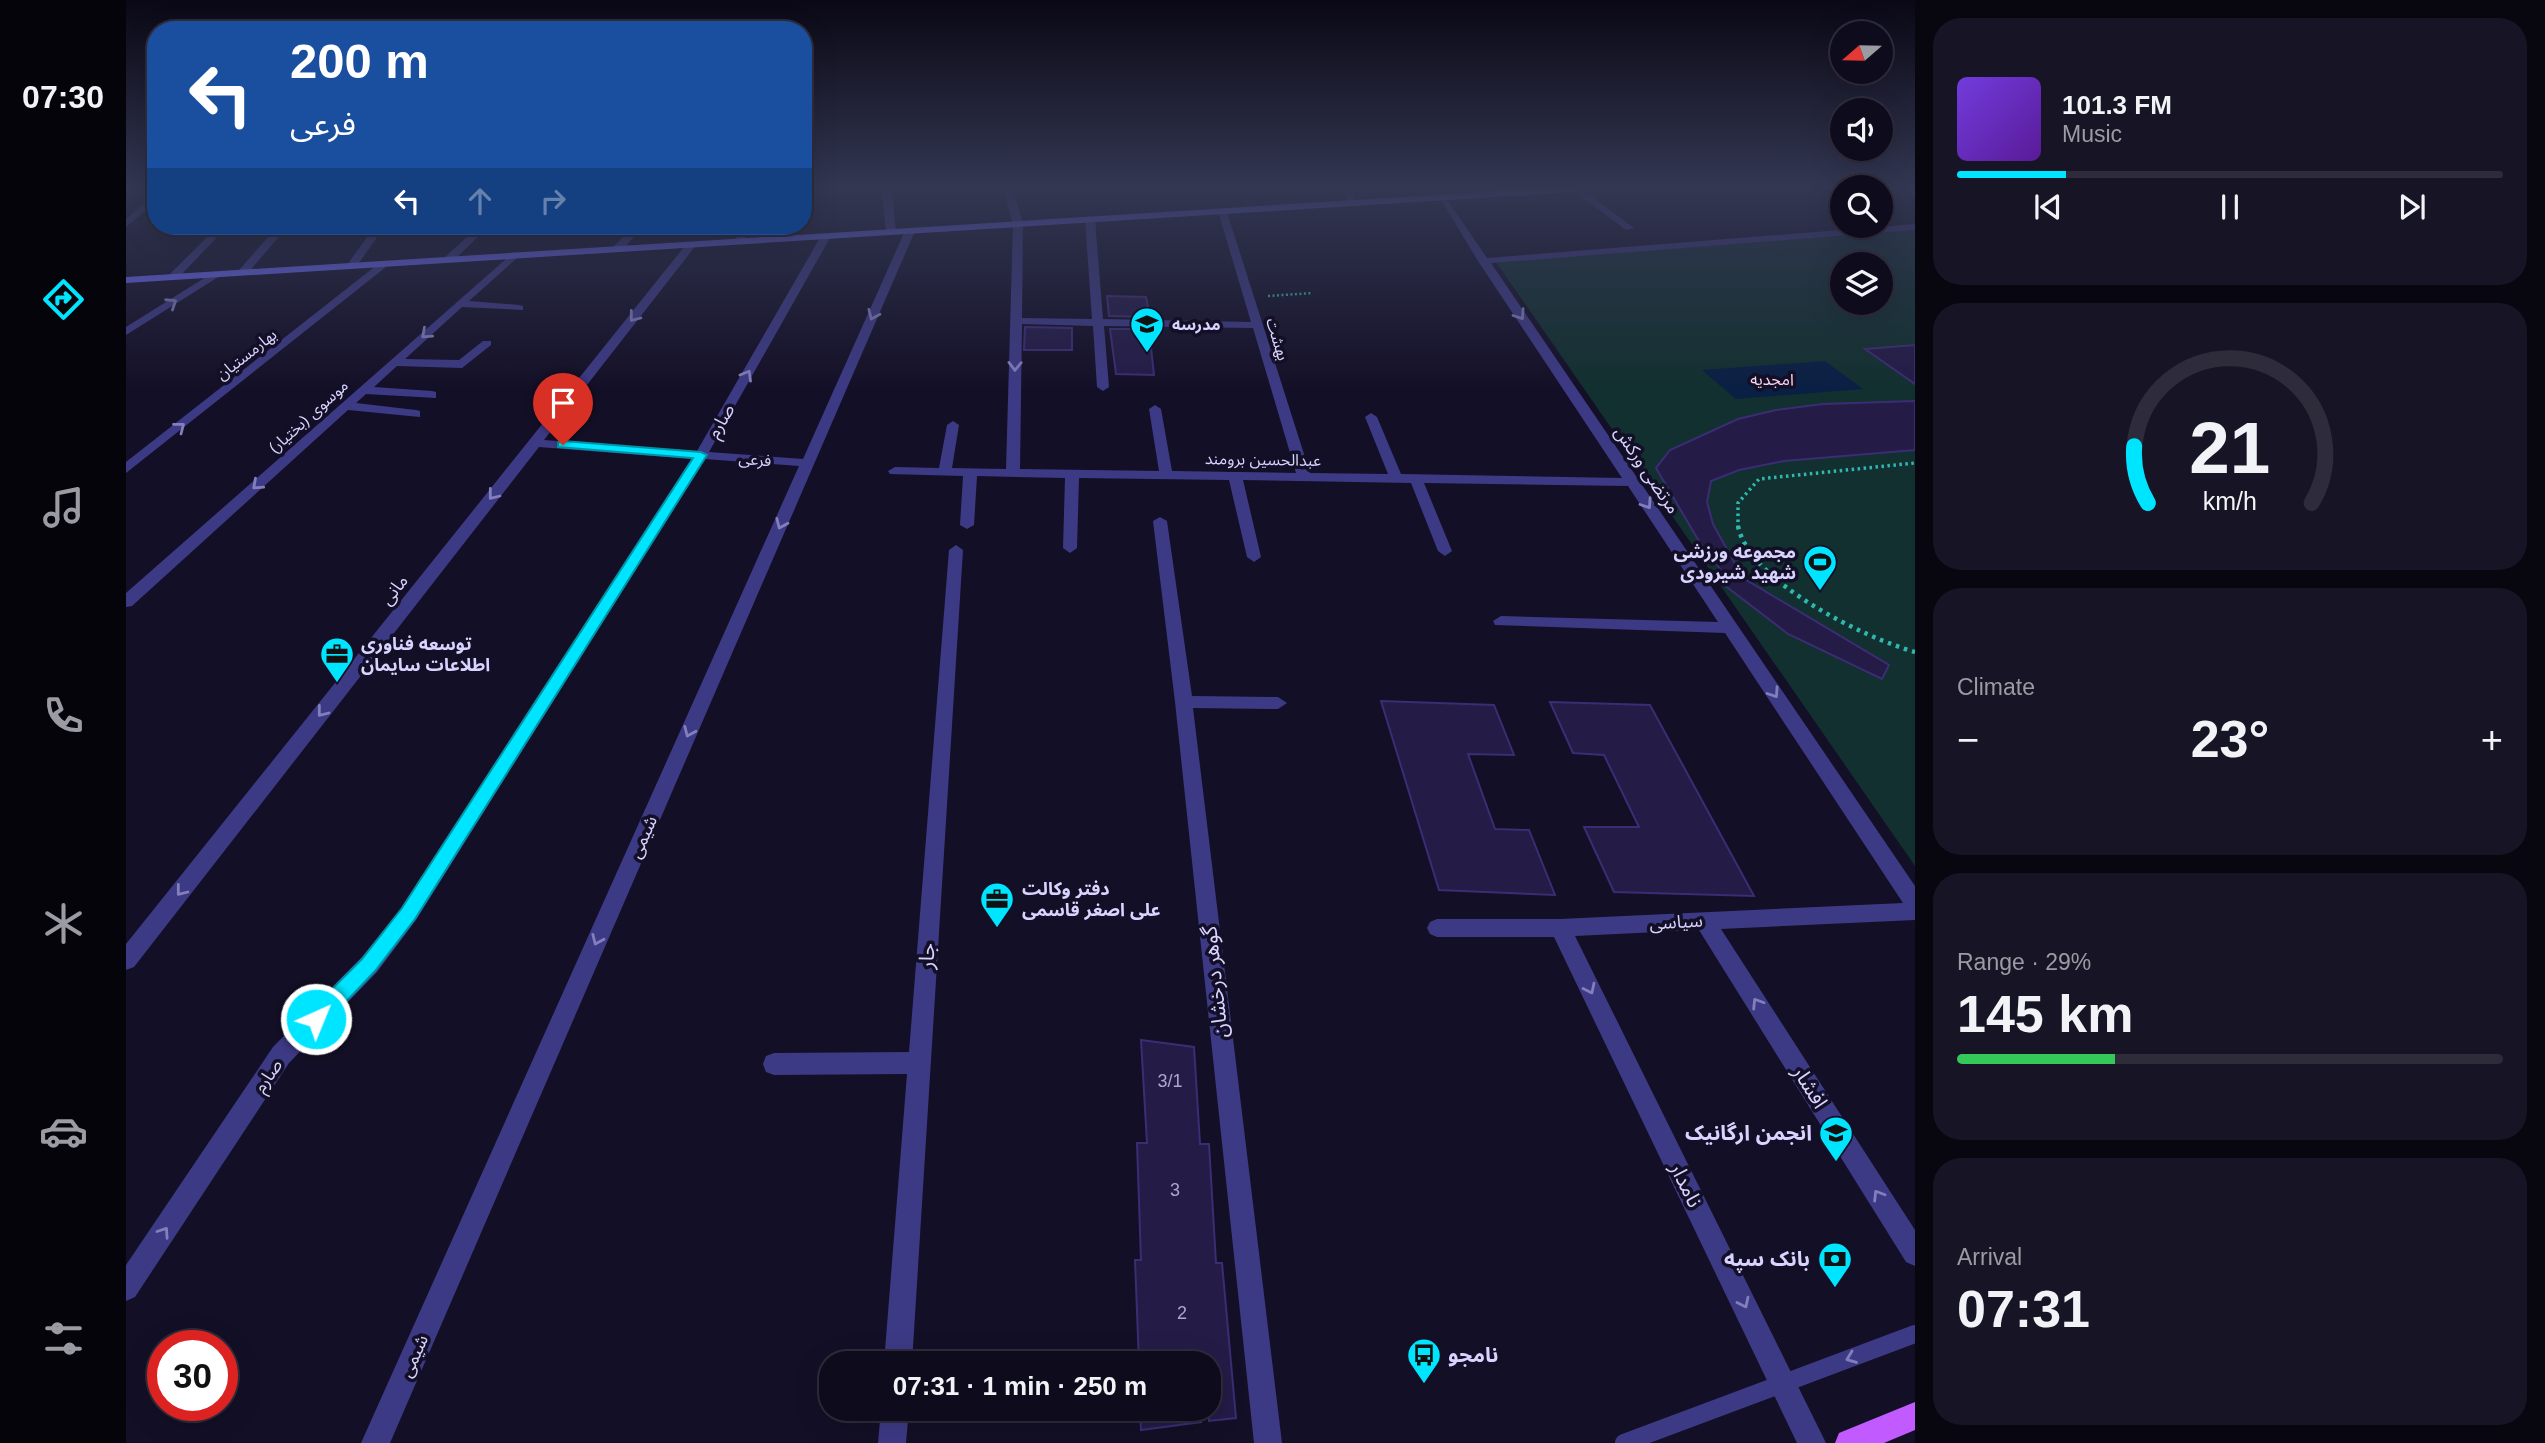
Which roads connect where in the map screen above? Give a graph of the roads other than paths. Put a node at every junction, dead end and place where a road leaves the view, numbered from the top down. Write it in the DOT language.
graph roads {
  1 [pos="193,256"];
  2 [pos="257,256"];
  3 [pos="358,256"];
  4 [pos="452,256"];
  5 [pos="492,256"];
  6 [pos="512,256"];
  7 [pos="678,256"];
  8 [pos="814,256"];
  9 [pos="891,256"];
  10 [pos="1017,256"];
  11 [pos="1093,256"];
  12 [pos="1237,256"];
  13 [pos="1480,256"];
  14 [pos="1542,256"];
  15 [pos="449,259"];
  16 [pos="1483,261"];
  17 [pos="386,263"];
  18 [pos="352,265"];
  19 [pos="243,272"];
  20 [pos="218,274"];
  21 [pos="173,277"];
  22 [pos="126,279"];
  23 [pos="459,304"];
  24 [pos="519,307"];
  25 [pos="1016,321"];
  26 [pos="1098,323"];
  27 [pos="1258,325"];
  28 [pos="126,332"];
  29 [pos="487,343"];
  30 [pos="395,362"];
  31 [pos="1103,387"];
  32 [pos="363,390"];
  33 [pos="432,395"];
  34 [pos="345,406"];
  35 [pos="1155,409"];
  36 [pos="416,414"];
  37 [pos="1371,417"];
  38 [pos="953,425"];
  39 [pos="535,443"];
  40 [pos="701,455"];
  41 [pos="807,463"];
  42 [pos="126,469"];
  43 [pos="895,471"];
  44 [pos="946,472"];
  45 [pos="970,472"];
  46 [pos="1013,473"];
  47 [pos="1072,473"];
  48 [pos="1166,475"];
  49 [pos="1235,476"];
  50 [pos="1304,477"];
  51 [pos="1396,478"];
  52 [pos="1416,479"];
  53 [pos="1632,482"];
  54 [pos="1160,521"];
  55 [pos="967,525"];
  56 [pos="1070,548"];
  57 [pos="956,550"];
  58 [pos="1445,551"];
  59 [pos="1254,557"];
  60 [pos="126,602"];
  61 [pos="1501,621"];
  62 [pos="1730,628"];
  63 [pos="1184,702"];
  64 [pos="1278,702"];
  65 [pos="1915,903"];
  66 [pos="1915,911"];
  67 [pos="1704,921"];
  68 [pos="1437,928"];
  69 [pos="1560,928"];
  70 [pos="126,960"];
  71 [pos="919,1063"];
  72 [pos="774,1064"];
  73 [pos="1915,1253"];
  74 [pos="126,1289"];
  75 [pos="1915,1334"];
  76 [pos="899,1351"];
  77 [pos="1783,1384"];
  78 [pos="1915,1416"];
  79 [pos="894,1421"];
  80 [pos="375,1443"];
  81 [pos="892,1443"];
  82 [pos="1268,1443"];
  83 [pos="1624,1443"];
  84 [pos="1812,1443"];
  85 [pos="1849,1443"];
  1 -- 21 [label="street"];
  2 -- 19 [label="street"];
  3 -- 18 [label="street"];
  4 -- 15 [label="street"];
  5 -- 15 [label="main road"];
  6 -- 23 [label="street, موسوی (بختیار)"];
  7 -- 39 [label="street, مانی, one-way"];
  40 -- 8 [label="street, صارم, one-way"];
  9 -- 41 [label="street, شیمی, one-way"];
  10 -- 25 [label="street"];
  11 -- 26 [label="street"];
  12 -- 27 [label="street, بهشت"];
  13 -- 16 [label="street, مرتضی ورکش"];
  14 -- 16 [label="street"];
  15 -- 17 [label="main road"];
  16 -- 53 [label="street, مرتضی ورکش, one-way"];
  17 -- 18 [label="main road"];
  42 -- 17 [label="street, بهارمستیان, one-way"];
  18 -- 19 [label="main road"];
  19 -- 20 [label="main road"];
  20 -- 21 [label="main road"];
  28 -- 20 [label="street, one-way"];
  21 -- 22 [label="main road"];
  23 -- 24 [label="street"];
  23 -- 30 [label="street, موسوی (بختیار), one-way"];
  25 -- 26 [label="street"];
  25 -- 46 [label="street, one-way"];
  26 -- 27 [label="street"];
  26 -- 31 [label="street"];
  27 -- 50 [label="street, بهشت"];
  29 -- 30 [label="street"];
  30 -- 32 [label="street, موسوی (بختیار)"];
  32 -- 33 [label="street"];
  32 -- 34 [label="street, موسوی (بختیار)"];
  34 -- 36 [label="street"];
  34 -- 60 [label="street, موسوی (بختیار), one-way"];
  35 -- 48 [label="street"];
  37 -- 51 [label="street"];
  38 -- 44 [label="street"];
  39 -- 40 [label="street, فرعی"];
  39 -- 70 [label="street, مانی, one-way"];
  40 -- 41 [label="street, فرعی"];
  74 -- 40 [label="street, صارم, one-way"];
  41 -- 80 [label="street, شیمی, one-way"];
  43 -- 44 [label="street, عبدالحسین برومند"];
  44 -- 45 [label="street, عبدالحسین برومند"];
  45 -- 46 [label="street, عبدالحسین برومند"];
  45 -- 55 [label="street"];
  46 -- 47 [label="street, عبدالحسین برومند"];
  47 -- 48 [label="street, عبدالحسین برومند"];
  47 -- 56 [label="street"];
  48 -- 49 [label="street, عبدالحسین برومند"];
  49 -- 50 [label="street, عبدالحسین برومند"];
  49 -- 59 [label="street"];
  50 -- 51 [label="street, عبدالحسین برومند"];
  51 -- 52 [label="street, عبدالحسین برومند"];
  52 -- 53 [label="street, عبدالحسین برومند"];
  52 -- 58 [label="street"];
  53 -- 62 [label="street, مرتضی ورکش, one-way"];
  54 -- 63 [label="street, گوهر درخشان"];
  57 -- 71 [label="street, جار"];
  61 -- 62 [label="street"];
  62 -- 65 [label="street, مرتضی ورکش, one-way"];
  63 -- 64 [label="street"];
  63 -- 82 [label="street, گوهر درخشان"];
  66 -- 67 [label="street, سیاسی"];
  67 -- 69 [label="street, سیاسی"];
  73 -- 67 [label="street, افشار, one-way"];
  68 -- 69 [label="street, سیاسی"];
  69 -- 77 [label="street, نامدار, one-way"];
  71 -- 72 [label="street"];
  71 -- 76 [label="street, جار"];
  75 -- 77 [label="lane, one-way"];
  77 -- 83 [label="lane"];
  77 -- 84 [label="street, نامدار"];
  78 -- 85 [label="main road"];
  79 -- 81 [label="street"];
}
